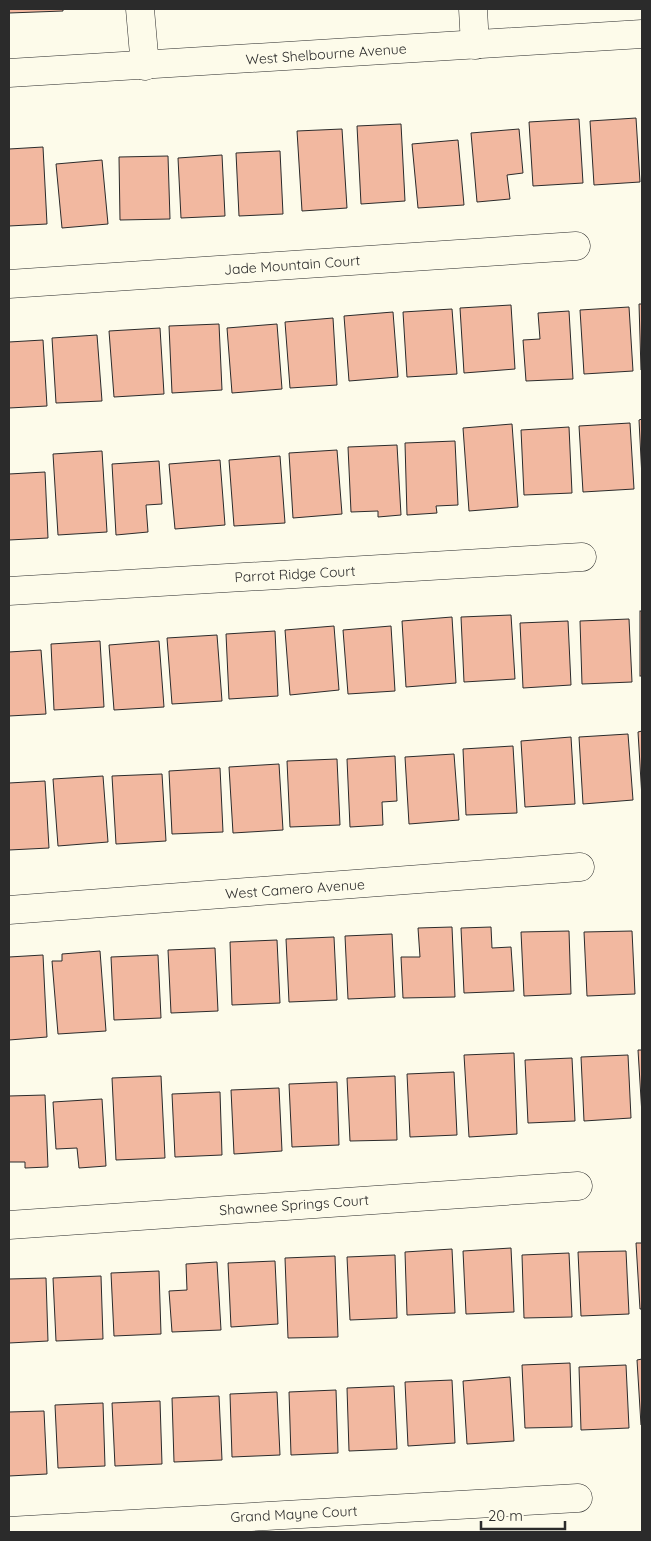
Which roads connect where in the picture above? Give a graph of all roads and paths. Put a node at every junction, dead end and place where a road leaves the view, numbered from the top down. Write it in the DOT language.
graph roads {
  1 [pos="140,9"];
  2 [pos="473,9"];
  3 [pos="642,34"];
  4 [pos="475,45"];
  5 [pos="145,66"];
  6 [pos="9,73"];
  7 [pos="576,246"];
  8 [pos="9,284"];
  9 [pos="582,557"];
  10 [pos="9,591"];
  11 [pos="580,867"];
  12 [pos="9,910"];
  13 [pos="578,1186"];
  14 [pos="9,1224"];
  15 [pos="578,1498"];
  16 [pos="9,1532"];
  1 -- 5 [label="street"];
  2 -- 4 [label="street"];
  3 -- 4 [label="street, West Shelbourne Avenue"];
  4 -- 5 [label="street, West Shelbourne Avenue"];
  5 -- 6 [label="street, West Shelbourne Avenue"];
  7 -- 8 [label="street, Jade Mountain Court"];
  9 -- 10 [label="street, Parrot Ridge Court"];
  11 -- 12 [label="street, West Camero Avenue"];
  13 -- 14 [label="street, Shawnee Springs Court"];
  15 -- 16 [label="street, Grand Mayne Court"];
}
